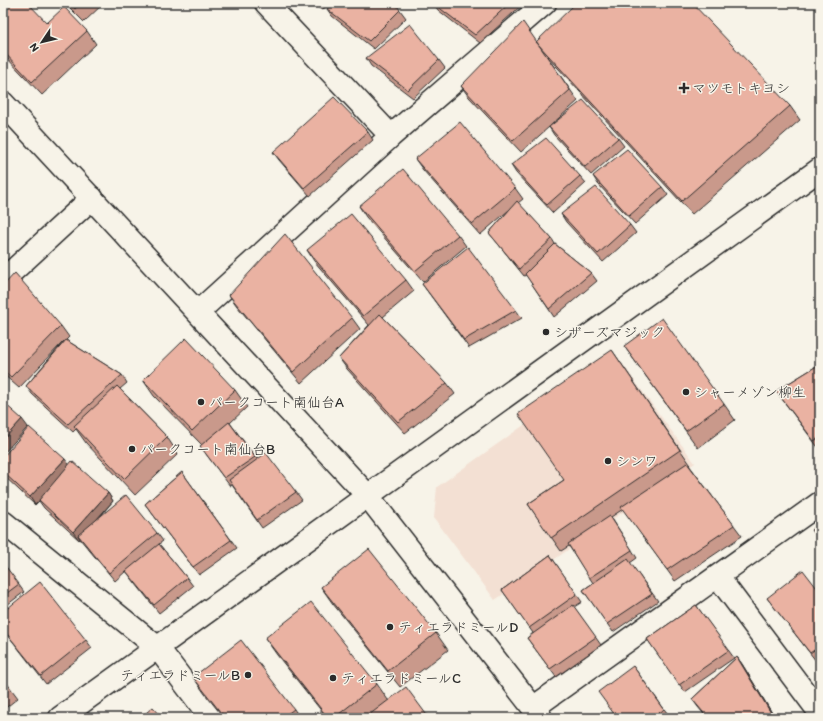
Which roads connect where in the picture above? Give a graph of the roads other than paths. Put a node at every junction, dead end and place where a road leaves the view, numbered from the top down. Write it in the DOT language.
graph roads {
  1 [pos="266,3"];
  2 [pos="545,3"];
  3 [pos="3,103"];
  4 [pos="391,136"];
  5 [pos="820,169"];
  6 [pos="92,198"];
  7 [pos="3,280"];
  8 [pos="198,312"];
  9 [pos="367,495"];
  10 [pos="820,504"];
  11 [pos="3,522"];
  12 [pos="718,577"];
  13 [pos="158,648"];
  14 [pos="537,713"];
  15 [pos="820,713"];
  16 [pos="60,718"];
  17 [pos="212,718"];
  1 -- 4 [label="street"];
  2 -- 4 [label="street"];
  3 -- 6 [label="street"];
  4 -- 8 [label="street"];
  5 -- 9 [label="street"];
  6 -- 7 [label="street"];
  6 -- 8 [label="street"];
  8 -- 9 [label="street"];
  9 -- 13 [label="street"];
  9 -- 14 [label="street"];
  10 -- 12 [label="street"];
  11 -- 13 [label="street"];
  12 -- 14 [label="street"];
  12 -- 15 [label="street"];
  13 -- 16 [label="street"];
  13 -- 17 [label="street"];
}
